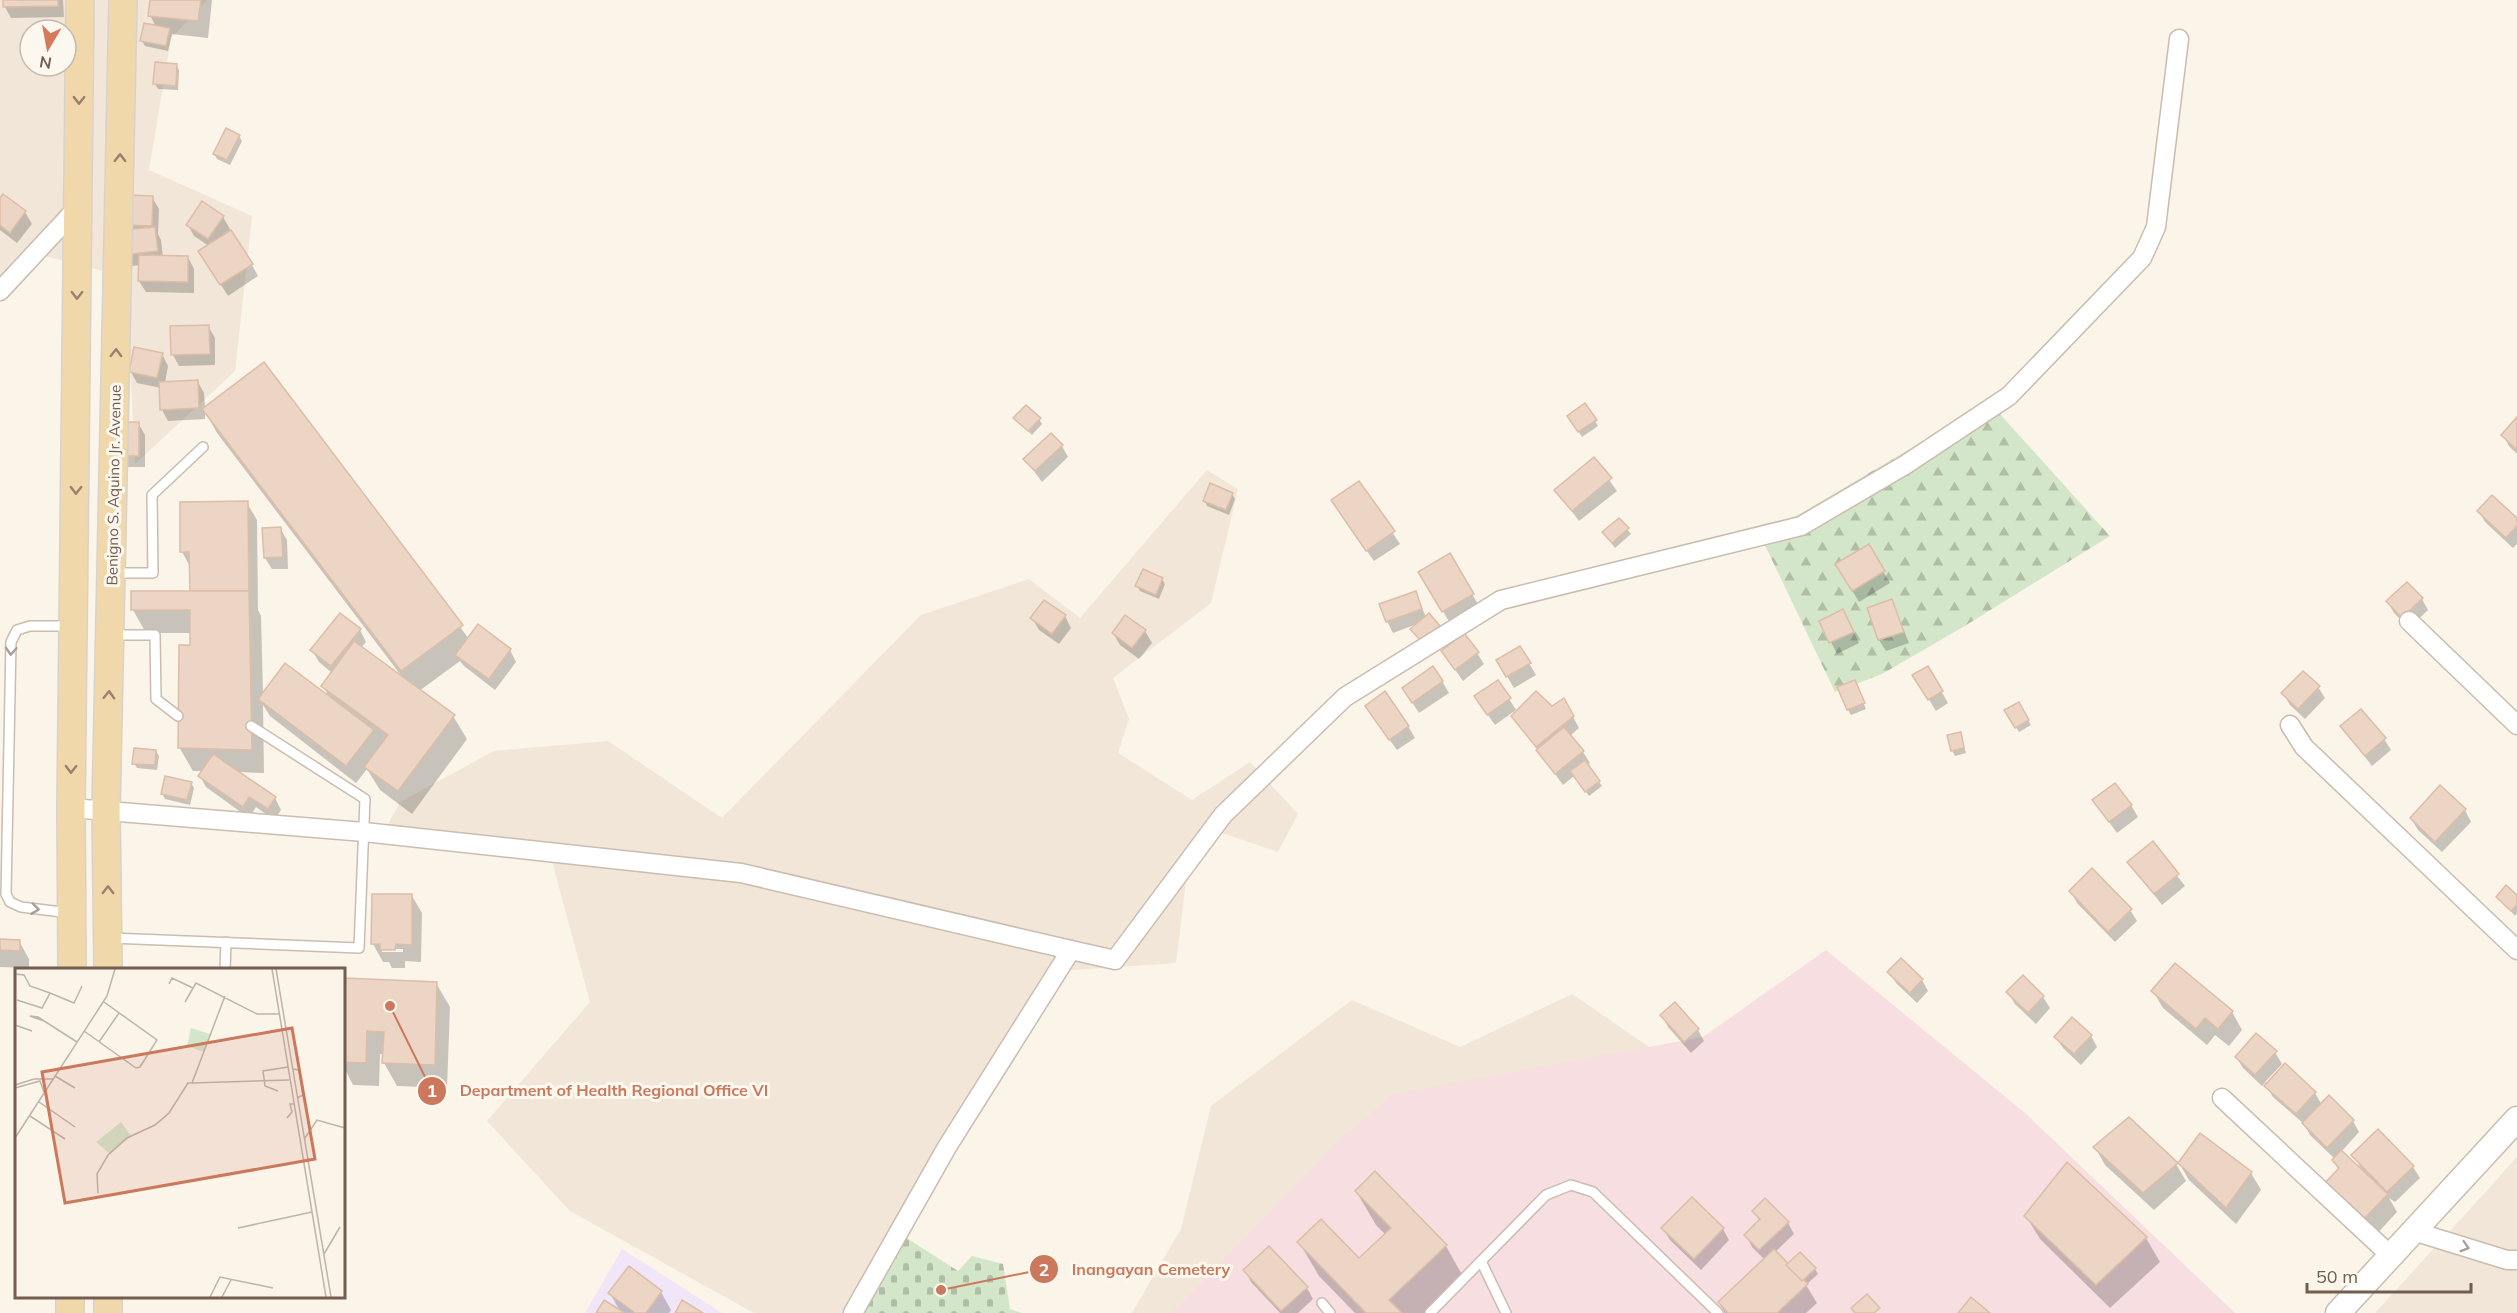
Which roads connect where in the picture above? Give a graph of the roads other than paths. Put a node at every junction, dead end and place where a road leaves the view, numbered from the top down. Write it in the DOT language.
graph roads {
  1 [pos="80,0"];
  2 [pos="123,0"];
  3 [pos="2179,39"];
  4 [pos="80,63"];
  5 [pos="122,64"];
  6 [pos="78,207"];
  7 [pos="0,291"];
  8 [pos="203,447"];
  9 [pos="112,573"];
  10 [pos="2409,621"];
  11 [pos="74,626"];
  12 [pos="111,635"];
  13 [pos="178,716"];
  14 [pos="2290,725"];
  15 [pos="2517,725"];
  16 [pos="251,726"];
  17 [pos="71,808"];
  18 [pos="106,810"];
  19 [pos="364,832"];
  20 [pos="72,913"];
  21 [pos="108,938"];
  22 [pos="226,942"];
  23 [pos="1071,950"];
  24 [pos="2517,950"];
  25 [pos="72,968"];
  26 [pos="108,968"];
  27 [pos="225,968"];
  28 [pos="2222,1098"];
  29 [pos="2517,1119"];
  30 [pos="2413,1231"];
  31 [pos="2390,1255"];
  32 [pos="2517,1260"];
  33 [pos="1482,1261"];
  34 [pos="1322,1304"];
  35 [pos="854,1313"];
  36 [pos="1330,1313"];
  37 [pos="1430,1313"];
  38 [pos="1506,1313"];
  39 [pos="1718,1313"];
  40 [pos="2337,1313"];
  1 -- 4 [label="main road"];
  2 -- 5 [label="main road, Benigno S. Aquino Jr. Avenue"];
  3 -- 23 [label="street"];
  4 -- 5 [label="main road"];
  4 -- 6 [label="main road, one-way"];
  9 -- 5 [label="main road, Benigno S. Aquino Jr. Avenue, one-way"];
  6 -- 7 [label="street"];
  6 -- 11 [label="main road, one-way"];
  8 -- 9 [label="lane"];
  9 -- 12 [label="main road, Benigno S. Aquino Jr. Avenue"];
  10 -- 15 [label="street"];
  11 -- 17 [label="main road, one-way"];
  11 -- 20 [label="lane, one-way"];
  12 -- 13 [label="lane"];
  18 -- 12 [label="main road, Benigno S. Aquino Jr. Avenue, one-way"];
  14 -- 24 [label="street"];
  16 -- 19 [label="lane"];
  17 -- 18 [label="street"];
  17 -- 20 [label="main road"];
  18 -- 19 [label="street"];
  21 -- 18 [label="main road, Benigno S. Aquino Jr. Avenue, one-way"];
  19 -- 22 [label="lane"];
  19 -- 23 [label="street"];
  20 -- 25 [label="main road"];
  21 -- 22 [label="lane"];
  21 -- 26 [label="main road, Benigno S. Aquino Jr. Avenue"];
  22 -- 27 [label="lane"];
  23 -- 35 [label="street"];
  28 -- 31 [label="street"];
  29 -- 30 [label="main road"];
  30 -- 31 [label="main road"];
  30 -- 32 [label="street, one-way"];
  31 -- 40 [label="main road"];
  33 -- 37 [label="lane"];
  33 -- 38 [label="lane"];
  33 -- 39 [label="lane"];
  34 -- 36 [label="lane"];
}
